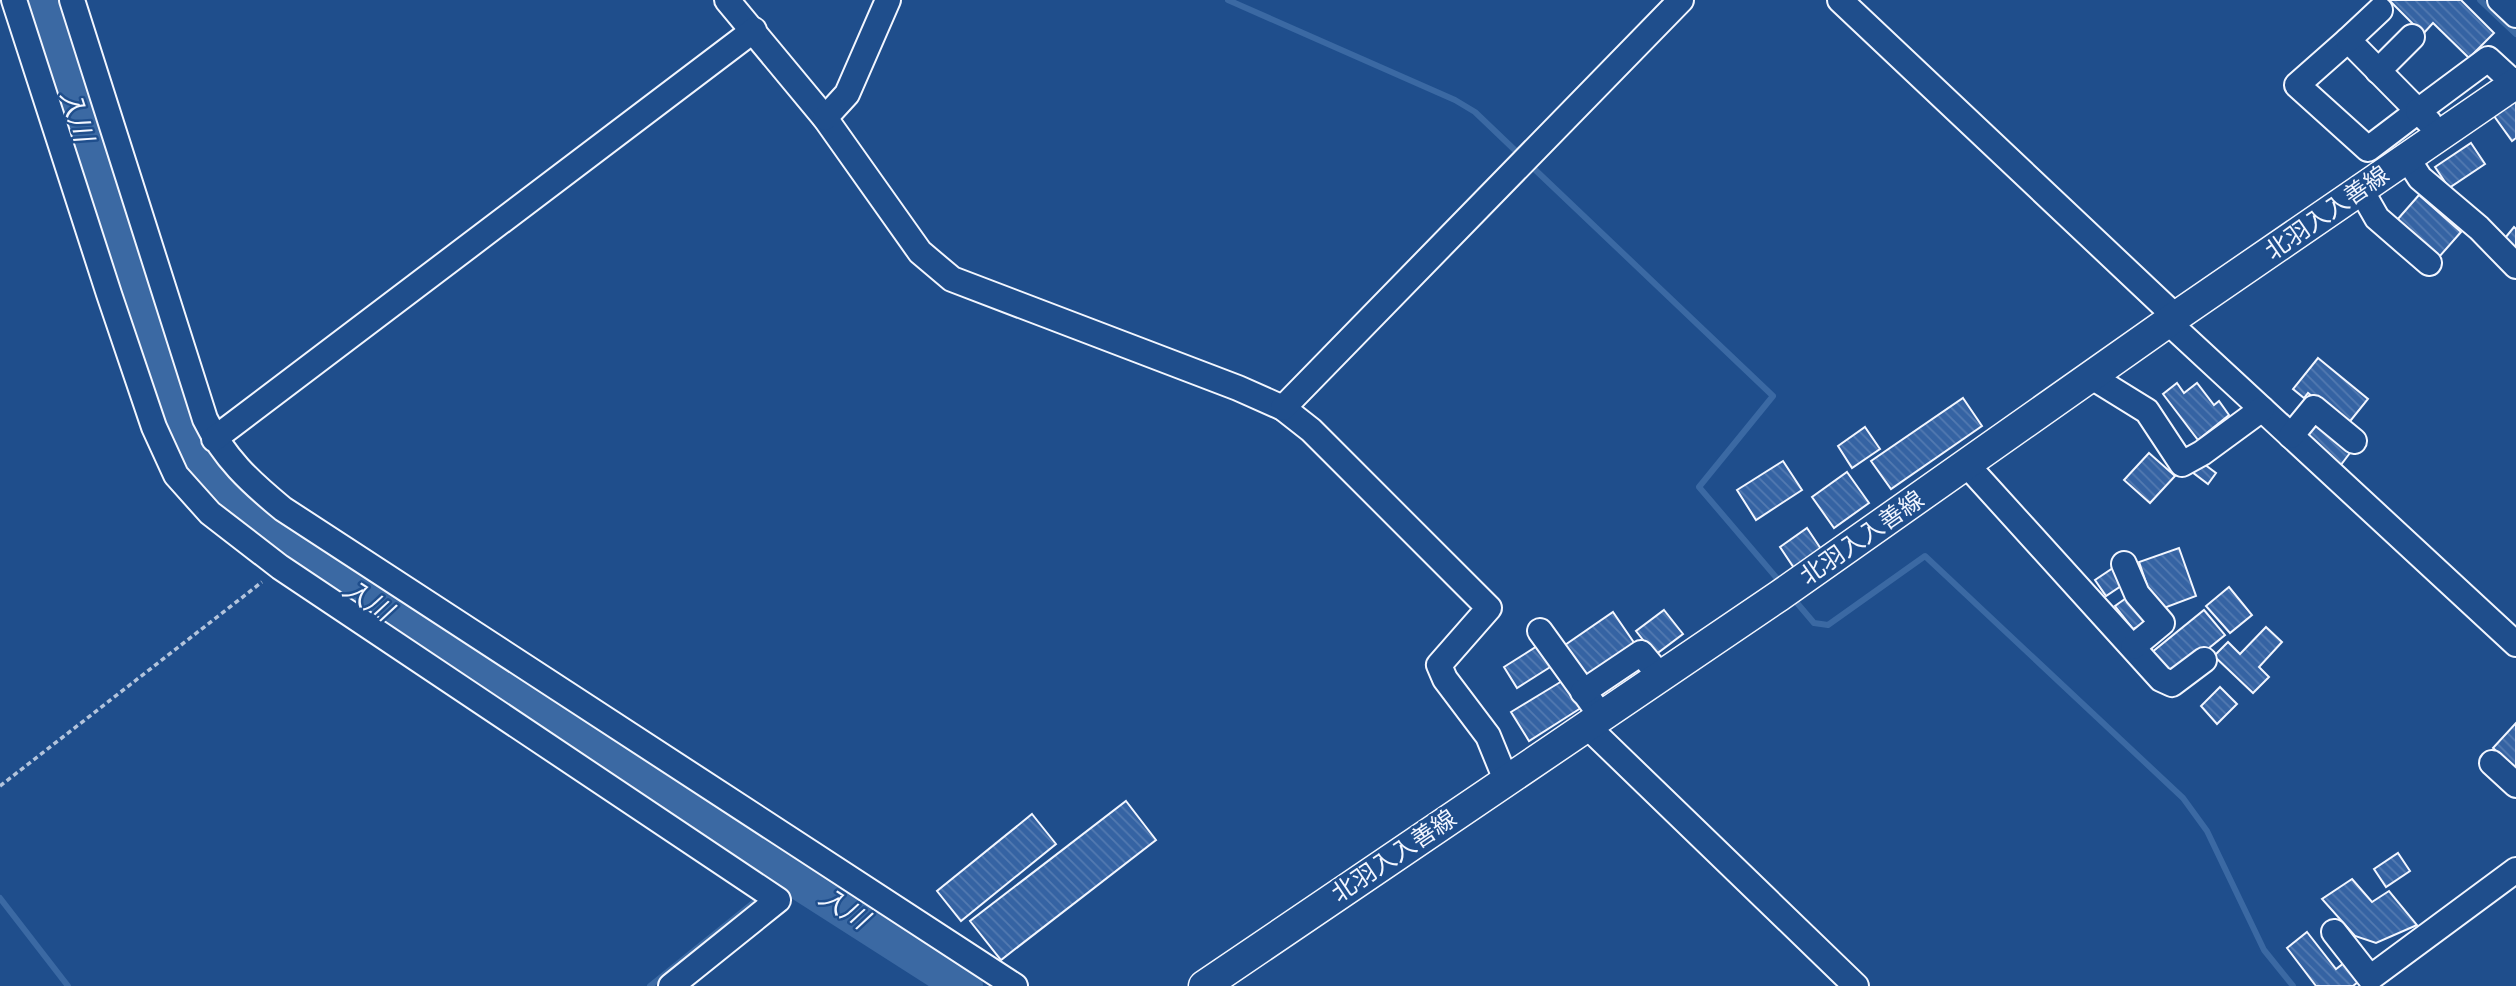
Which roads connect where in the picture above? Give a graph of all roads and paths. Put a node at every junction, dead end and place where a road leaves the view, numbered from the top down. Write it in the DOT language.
graph roads {
  1 [pos="14,0"];
  2 [pos="72,0"];
  3 [pos="727,0"];
  4 [pos="888,0"];
  5 [pos="1681,0"];
  6 [pos="1840,0"];
  7 [pos="2500,0"];
  8 [pos="2380,10"];
  9 [pos="2516,15"];
  10 [pos="754,30"];
  11 [pos="2412,37"];
  12 [pos="2348,40"];
  13 [pos="2378,71"];
  14 [pos="2515,83"];
  15 [pos="2418,111"];
  16 [pos="825,118"];
  17 [pos="2443,134"];
  18 [pos="2407,158"];
  19 [pos="2361,190"];
  20 [pos="2429,263"];
  21 [pos="2516,266"];
  22 [pos="2172,319"];
  23 [pos="2092,377"];
  24 [pos="1283,408"];
  25 [pos="2262,409"];
  26 [pos="2291,436"];
  27 [pos="214,439"];
  28 [pos="2354,441"];
  29 [pos="1967,465"];
  30 [pos="2124,564"];
  31 [pos="280,568"];
  32 [pos="1540,631"];
  33 [pos="2516,643"];
  34 [pos="2133,647"];
  35 [pos="2204,660"];
  36 [pos="1661,677"];
  37 [pos="1583,692"];
  38 [pos="1595,722"];
  39 [pos="2492,763"];
  40 [pos="1506,780"];
  41 [pos="2516,785"];
  42 [pos="0,786"];
  43 [pos="2516,870"];
  44 [pos="2334,932"];
  45 [pos="671,986"];
  46 [pos="1015,986"];
  47 [pos="1204,986"];
  48 [pos="1856,986"];
  1 -- 31 [label="street"];
  2 -- 27 [label="street"];
  3 -- 10 [label="street"];
  4 -- 16 [label="street"];
  5 -- 24 [label="street"];
  6 -- 22 [label="street"];
  7 -- 9 [label="street"];
  8 -- 12 [label="street"];
  10 -- 16 [label="street"];
  10 -- 27 [label="street"];
  11 -- 13 [label="street"];
  12 -- 13 [label="street"];
  12 -- 15 [label="street"];
  13 -- 15 [label="street"];
  14 -- 15 [label="street"];
  14 -- 17 [label="main road, 北羽入入善線"];
  15 -- 17 [label="street"];
  16 -- 24 [label="street"];
  17 -- 18 [label="main road, 北羽入入善線"];
  18 -- 19 [label="main road, 北羽入入善線"];
  18 -- 21 [label="street"];
  19 -- 20 [label="street"];
  19 -- 22 [label="main road, 北羽入入善線"];
  22 -- 23 [label="main road, 北羽入入善線"];
  22 -- 25 [label="street"];
  23 -- 25 [label="street"];
  23 -- 29 [label="main road, 北羽入入善線"];
  24 -- 40 [label="street"];
  25 -- 26 [label="street"];
  26 -- 28 [label="street"];
  26 -- 33 [label="street"];
  27 -- 46 [label="street"];
  29 -- 34 [label="street"];
  29 -- 36 [label="main road, 北羽入入善線"];
  30 -- 34 [label="street"];
  31 -- 42 [label="path"];
  31 -- 45 [label="street"];
  32 -- 37 [label="street"];
  34 -- 35 [label="street"];
  36 -- 37 [label="street"];
  36 -- 38 [label="main road, 北羽入入善線"];
  37 -- 38 [label="street"];
  38 -- 40 [label="main road, 北羽入入善線"];
  38 -- 48 [label="street"];
  39 -- 41 [label="street"];
  40 -- 47 [label="main road, 北羽入入善線"];
  43 -- 44 [label="street"];
}
